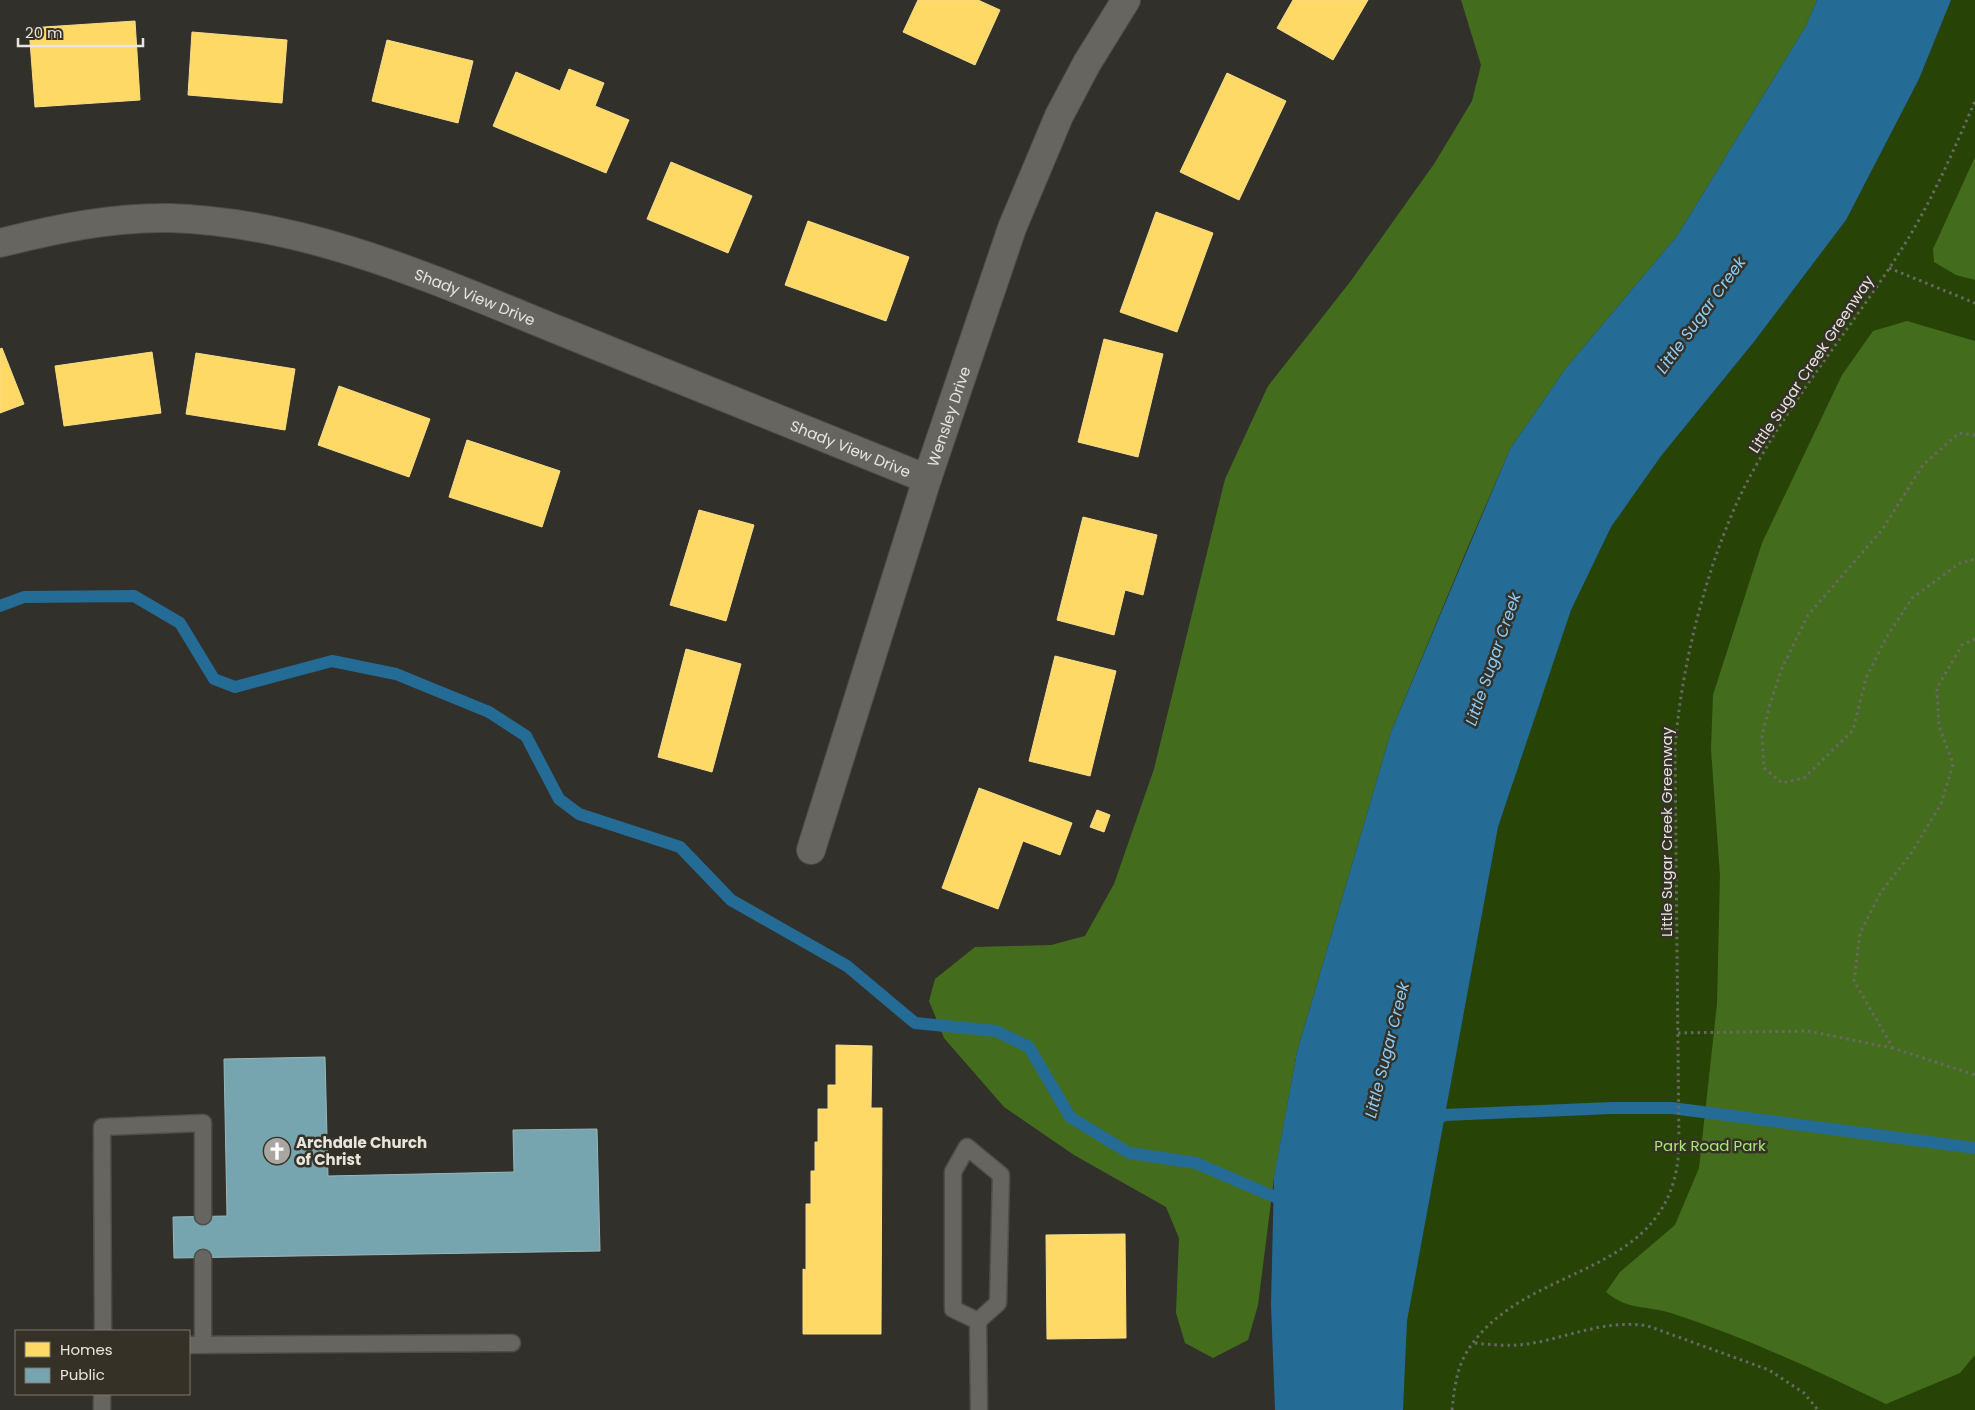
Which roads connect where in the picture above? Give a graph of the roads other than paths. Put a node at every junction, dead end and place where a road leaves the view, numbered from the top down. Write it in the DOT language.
graph roads {
  1 [pos="1126,0"];
  2 [pos="0,243"];
  3 [pos="927,479"];
  4 [pos="811,850"];
  5 [pos="203,1216"];
  6 [pos="203,1258"];
  7 [pos="978,1321"];
  8 [pos="103,1330"];
  9 [pos="512,1343"];
  10 [pos="196,1345"];
  11 [pos="102,1395"];
  12 [pos="102,1410"];
  13 [pos="980,1410"];
  1 -- 3 [label="street, Wensley Drive"];
  2 -- 3 [label="street, Shady View Drive"];
  3 -- 4 [label="street, Wensley Drive"];
  5 -- 8 [label="lane"];
  6 -- 10 [label="lane"];
  7 -- 7 [label="lane"];
  7 -- 13 [label="lane"];
  9 -- 10 [label="lane"];
  11 -- 12 [label="lane"];
}
